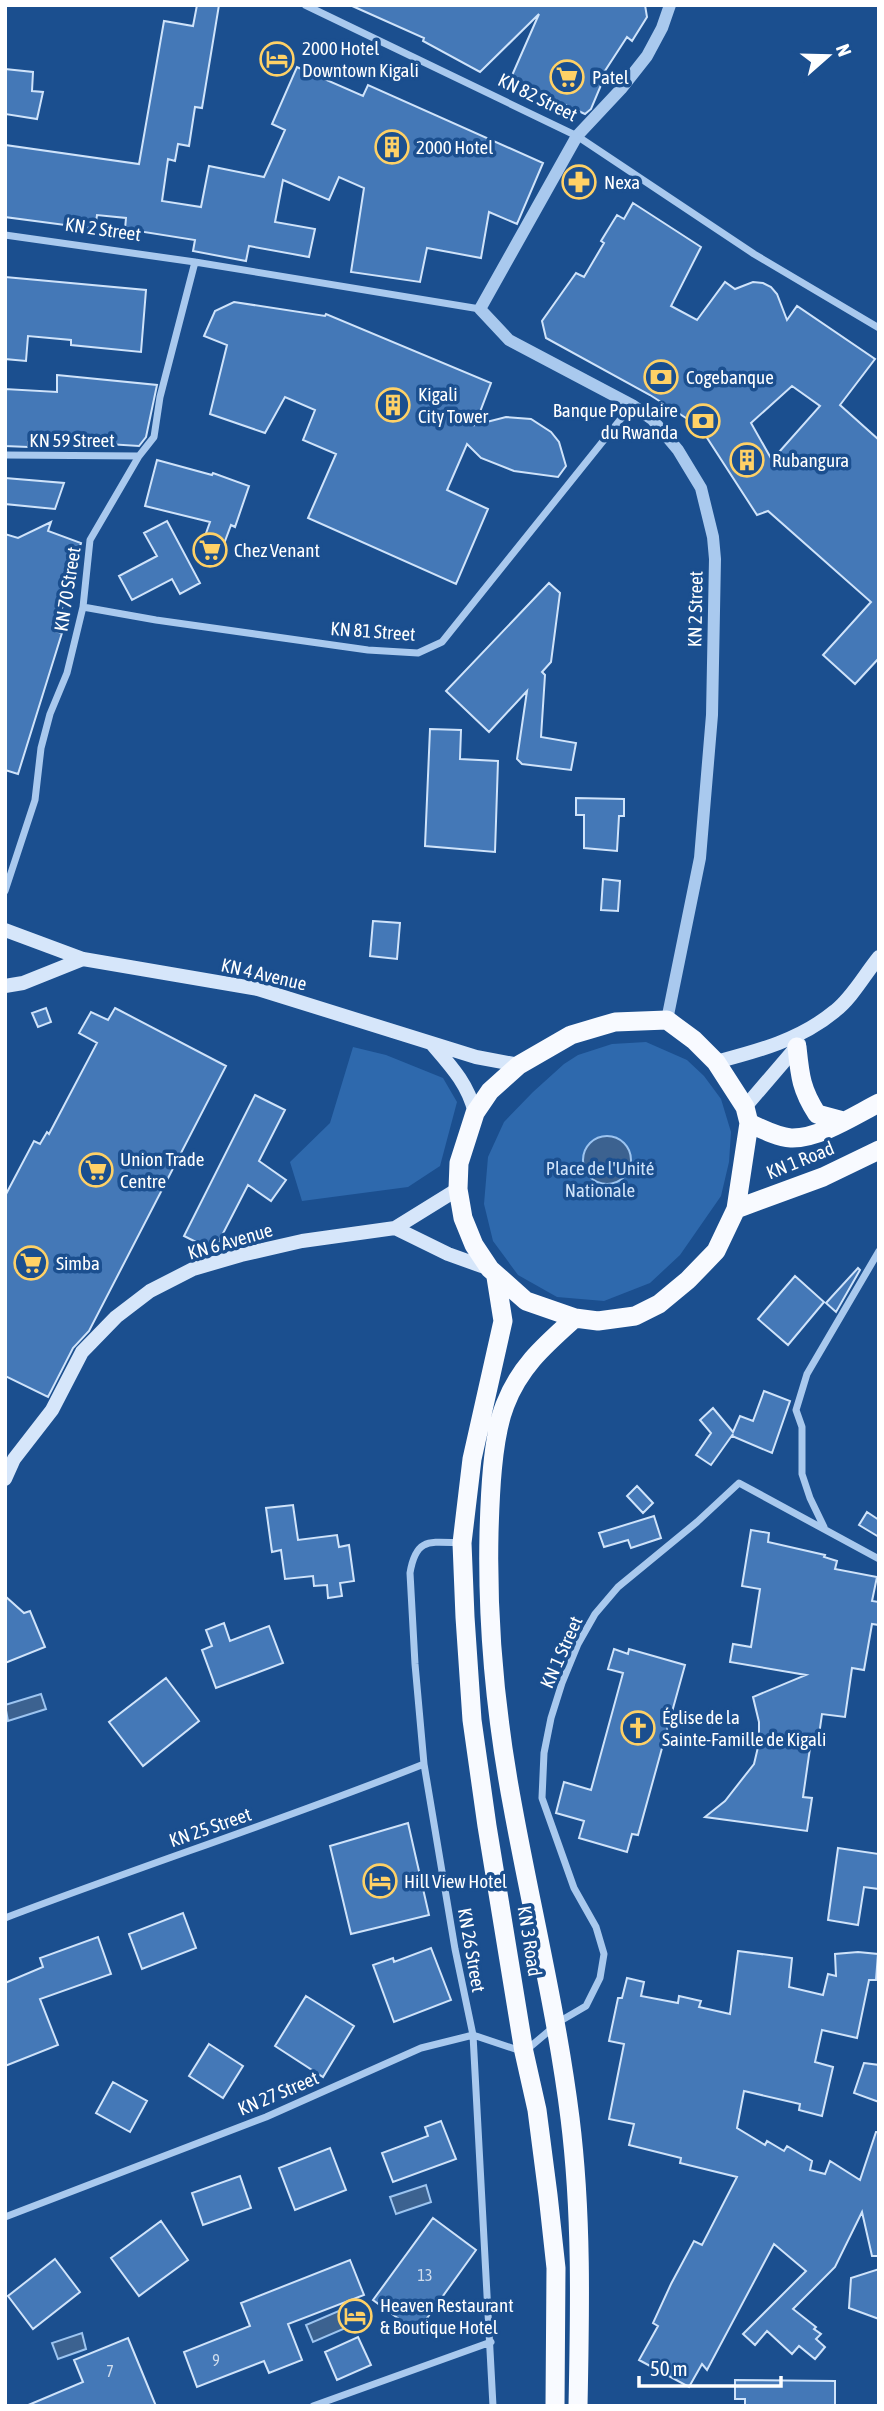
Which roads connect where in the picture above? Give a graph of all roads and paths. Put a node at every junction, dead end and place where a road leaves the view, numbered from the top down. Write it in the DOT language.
graph roads {
  1 [pos="305,5"];
  2 [pos="670,5"];
  3 [pos="577,136"];
  4 [pos="5,235"];
  5 [pos="195,262"];
  6 [pos="480,309"];
  7 [pos="879,328"];
  8 [pos="632,405"];
  9 [pos="5,455"];
  10 [pos="139,456"];
  11 [pos="83,607"];
  12 [pos="5,891"];
  13 [pos="5,930"];
  14 [pos="879,957"];
  15 [pos="83,959"];
  16 [pos="5,986"];
  17 [pos="667,1020"];
  18 [pos="810,1028"];
  19 [pos="431,1043"];
  20 [pos="797,1046"];
  21 [pos="716,1062"];
  22 [pos="519,1065"];
  23 [pos="879,1103"];
  24 [pos="475,1113"];
  25 [pos="747,1115"];
  26 [pos="843,1121"];
  27 [pos="879,1150"];
  28 [pos="458,1189"];
  29 [pos="736,1209"];
  30 [pos="395,1228"];
  31 [pos="879,1251"];
  32 [pos="493,1273"];
  33 [pos="575,1318"];
  34 [pos="5,1479"];
  35 [pos="824,1528"];
  36 [pos="462,1543"];
  37 [pos="879,1559"];
  38 [pos="424,1764"];
  39 [pos="5,1918"];
  40 [pos="557,2024"];
  41 [pos="473,2035"];
  42 [pos="524,2052"];
  43 [pos="5,2217"];
  44 [pos="491,2342"];
  45 [pos="313,2406"];
  46 [pos="493,2406"];
  47 [pos="555,2406"];
  48 [pos="578,2406"];
  1 -- 3 [label="street, KN 82 Street"];
  2 -- 3 [label="street"];
  3 -- 6 [label="street, KN 82 Street"];
  3 -- 7 [label="street"];
  4 -- 5 [label="street, KN 2 Street"];
  5 -- 6 [label="street, KN 2 Street"];
  5 -- 10 [label="street, KN 70 Street"];
  6 -- 8 [label="street, KN 2 Street"];
  8 -- 11 [label="street, KN 81 Street"];
  8 -- 17 [label="street, KN 2 Street"];
  9 -- 10 [label="street, KN 59 Street"];
  10 -- 11 [label="street, KN 70 Street"];
  11 -- 12 [label="street, KN 70 Street"];
  13 -- 15 [label="main road, KN 4 Avenue"];
  14 -- 18 [label="main road"];
  15 -- 16 [label="main road"];
  15 -- 19 [label="main road, KN 4 Avenue"];
  17 -- 21 [label="highway"];
  17 -- 22 [label="highway"];
  18 -- 20 [label="main road"];
  18 -- 21 [label="main road"];
  19 -- 22 [label="main road, KN 4 Avenue"];
  19 -- 24 [label="main road"];
  20 -- 25 [label="main road"];
  20 -- 26 [label="highway"];
  21 -- 25 [label="highway"];
  22 -- 24 [label="highway"];
  23 -- 26 [label="highway, KN 1 Road"];
  24 -- 28 [label="highway"];
  25 -- 26 [label="highway, KN 1 Road"];
  25 -- 29 [label="highway"];
  27 -- 29 [label="highway, KN 1 Road"];
  28 -- 30 [label="main road, KN 6 Avenue"];
  28 -- 32 [label="highway"];
  29 -- 33 [label="highway"];
  30 -- 32 [label="main road"];
  30 -- 34 [label="main road, KN 6 Avenue"];
  31 -- 35 [label="street"];
  32 -- 33 [label="highway"];
  32 -- 36 [label="highway, KN 3 Road"];
  33 -- 40 [label="highway, KN 3 Road"];
  35 -- 37 [label="street, KN 1 Street"];
  35 -- 40 [label="street, KN 1 Street"];
  36 -- 38 [label="street, KN 26 Street"];
  36 -- 42 [label="highway, KN 3 Road"];
  38 -- 39 [label="street, KN 25 Street"];
  38 -- 41 [label="street, KN 26 Street"];
  40 -- 42 [label="street"];
  40 -- 48 [label="highway, KN 3 Road"];
  41 -- 42 [label="street"];
  41 -- 43 [label="street, KN 27 Street"];
  41 -- 44 [label="street, KN 26 Street"];
  42 -- 47 [label="highway, KN 3 Road"];
  44 -- 45 [label="street"];
  44 -- 46 [label="street, KN 26 Street"];
}
